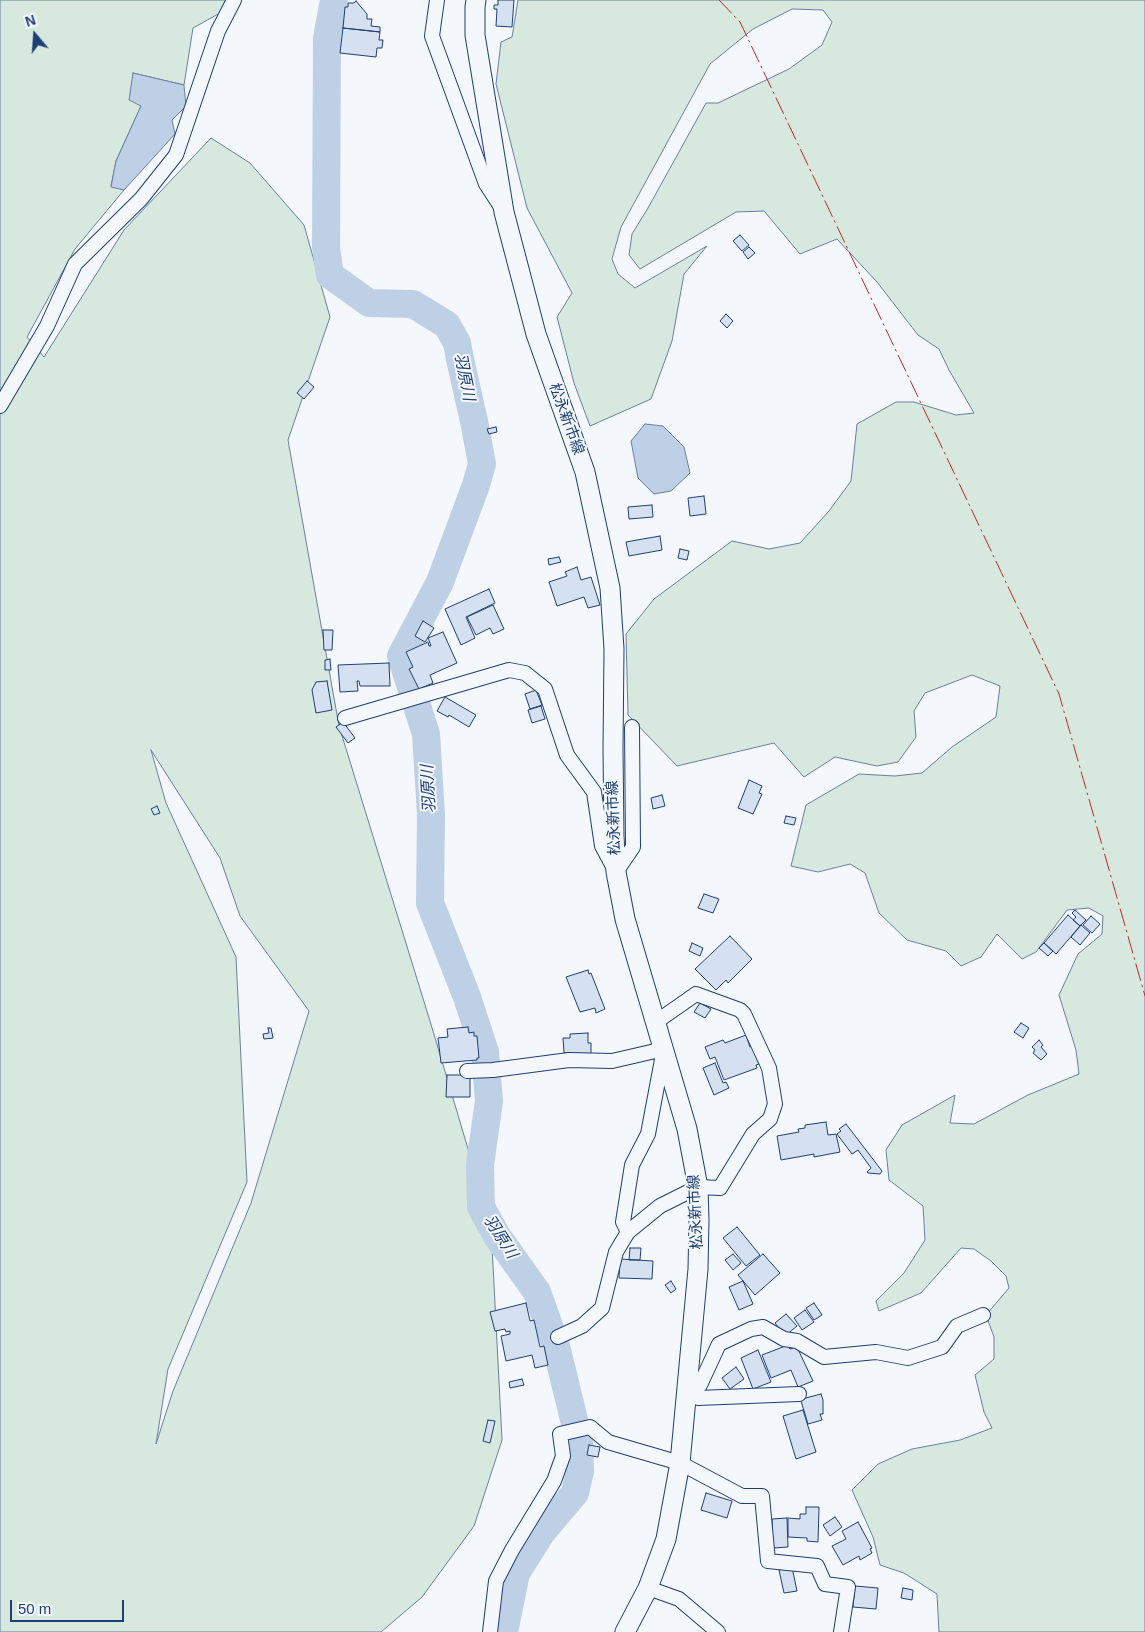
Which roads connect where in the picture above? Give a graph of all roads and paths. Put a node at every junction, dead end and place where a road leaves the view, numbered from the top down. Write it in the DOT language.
graph roads {
  1 [pos="234,0"];
  2 [pos="437,0"];
  3 [pos="476,0"];
  4 [pos="504,212"];
  5 [pos="0,406"];
  6 [pos="345,718"];
  7 [pos="632,727"];
  8 [pos="616,872"];
  9 [pos="656,1022"];
  10 [pos="664,1049"];
  11 [pos="467,1071"];
  12 [pos="698,1187"];
  13 [pos="628,1232"];
  14 [pos="982,1315"];
  15 [pos="558,1337"];
  16 [pos="687,1393"];
  17 [pos="799,1394"];
  18 [pos="680,1463"];
  19 [pos="648,1588"];
  20 [pos="490,1632"];
  21 [pos="625,1632"];
  22 [pos="718,1632"];
  23 [pos="842,1632"];
  1 -- 5 [label="street"];
  2 -- 4 [label="street"];
  3 -- 4 [label="main road, 松永新市線"];
  4 -- 8 [label="main road, 松永新市線"];
  6 -- 8 [label="street"];
  7 -- 8 [label="street"];
  8 -- 9 [label="main road, 松永新市線"];
  9 -- 10 [label="main road, 松永新市線"];
  9 -- 12 [label="street"];
  10 -- 11 [label="street"];
  10 -- 12 [label="main road, 松永新市線"];
  10 -- 13 [label="street"];
  12 -- 13 [label="street"];
  12 -- 16 [label="main road, 松永新市線"];
  13 -- 15 [label="street"];
  14 -- 16 [label="street"];
  16 -- 17 [label="street"];
  16 -- 18 [label="main road, 松永新市線"];
  18 -- 19 [label="main road, 松永新市線"];
  18 -- 20 [label="street"];
  18 -- 23 [label="street"];
  19 -- 21 [label="main road, 松永新市線"];
  19 -- 22 [label="street"];
}
